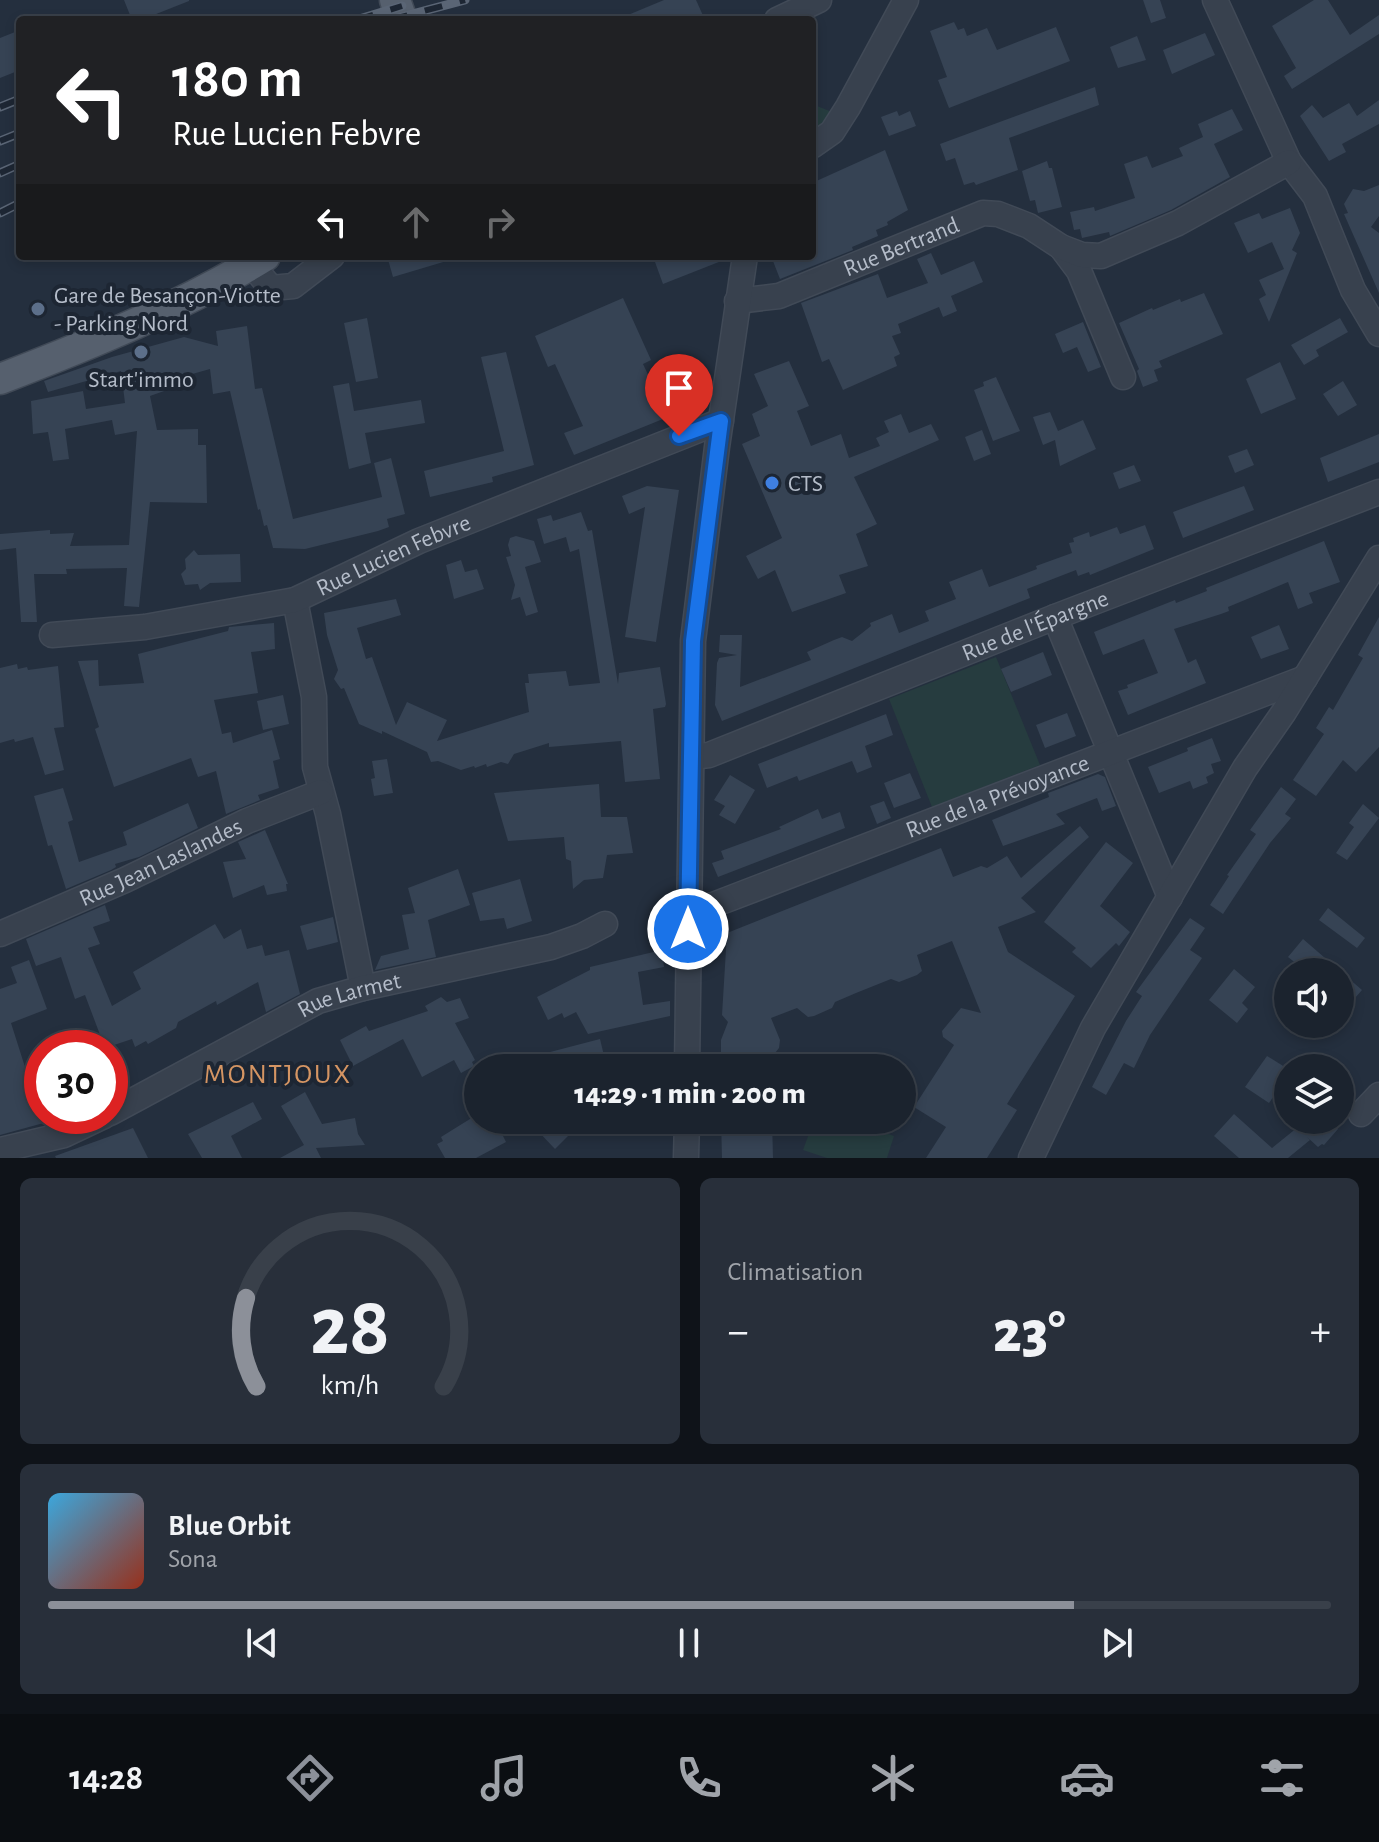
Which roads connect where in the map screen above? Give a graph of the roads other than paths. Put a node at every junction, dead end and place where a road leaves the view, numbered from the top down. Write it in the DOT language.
graph roads {
  1 [pos="819,0"];
  2 [pos="906,0"];
  3 [pos="1215,0"];
  4 [pos="785,16"];
  5 [pos="816,143"];
  6 [pos="1289,162"];
  7 [pos="1061,247"];
  8 [pos="258,260"];
  9 [pos="327,260"];
  10 [pos="744,260"];
  11 [pos="737,301"];
  12 [pos="1379,334"];
  13 [pos="1123,377"];
  14 [pos="0,379"];
  15 [pos="721,421"];
  16 [pos="1379,492"];
  17 [pos="1379,558"];
  18 [pos="295,600"];
  19 [pos="1055,617"];
  20 [pos="52,635"];
  21 [pos="1305,678"];
  22 [pos="1111,751"];
  23 [pos="692,757"];
  24 [pos="321,792"];
  25 [pos="1170,897"];
  26 [pos="688,910"];
  27 [pos="605,924"];
  28 [pos="0,934"];
  29 [pos="363,988"];
  30 [pos="687,1054"];
  31 [pos="1379,1095"];
  32 [pos="128,1103"];
  33 [pos="1361,1114"];
  34 [pos="66,1134"];
  35 [pos="687,1134"];
  36 [pos="1035,1149"];
  37 [pos="0,1150"];
  38 [pos="686,1158"];
  39 [pos="1019,1158"];
  1 -- 4 [label="street"];
  2 -- 5 [label="street"];
  3 -- 6 [label="street"];
  6 -- 7 [label="street, Rue Bertrand"];
  6 -- 12 [label="street"];
  7 -- 11 [label="street, Rue Bertrand"];
  7 -- 13 [label="street, Rue Bertrand"];
  8 -- 9 [label="street"];
  8 -- 14 [label="main road"];
  10 -- 11 [label="street"];
  11 -- 15 [label="street"];
  15 -- 18 [label="street, Rue Lucien Febvre"];
  15 -- 23 [label="street"];
  16 -- 19 [label="street, Rue de l'Épargne"];
  17 -- 21 [label="street"];
  18 -- 20 [label="street, Rue Lucien Febvre"];
  18 -- 24 [label="street"];
  19 -- 22 [label="street"];
  19 -- 23 [label="street, Rue de l'Épargne"];
  21 -- 22 [label="street, Rue de la Prévoyance"];
  21 -- 25 [label="street"];
  22 -- 25 [label="street"];
  22 -- 26 [label="street, Rue de la Prévoyance"];
  23 -- 26 [label="street"];
  24 -- 28 [label="street, Rue Jean Laslandes"];
  24 -- 29 [label="street"];
  25 -- 36 [label="street"];
  26 -- 30 [label="street"];
  27 -- 29 [label="street, Rue Larmet"];
  29 -- 32 [label="street, Rue Larmet"];
  31 -- 33 [label="street"];
  34 -- 37 [label="street"];
  35 -- 38 [label="street"];
  36 -- 39 [label="street"];
}
